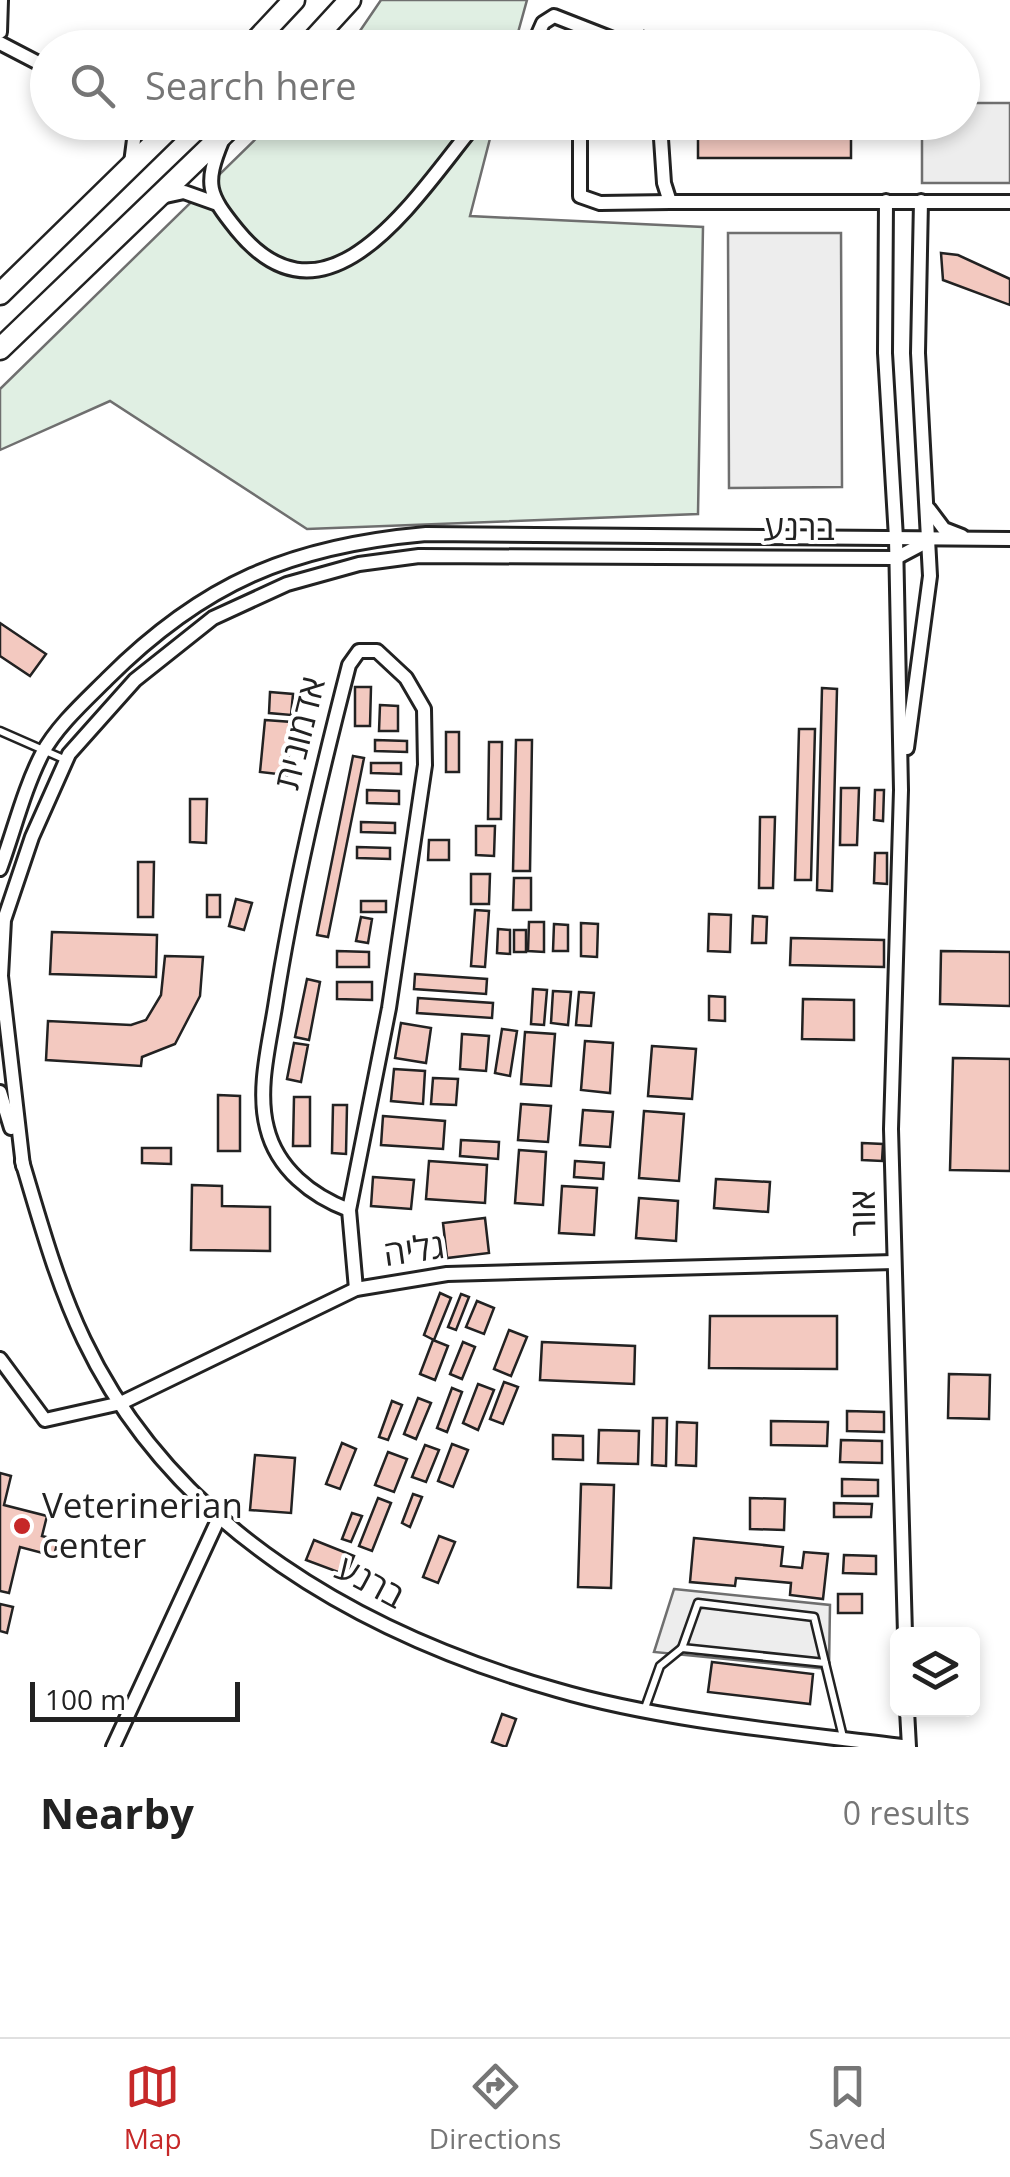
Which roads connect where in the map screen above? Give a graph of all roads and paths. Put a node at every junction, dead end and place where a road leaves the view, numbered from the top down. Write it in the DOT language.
graph roads {
  1 [pos="1,0"];
  2 [pos="294,0"];
  3 [pos="350,0"];
  4 [pos="266,30"];
  5 [pos="322,30"];
  6 [pos="540,30"];
  7 [pos="590,30"];
  8 [pos="0,32"];
  9 [pos="0,43"];
  10 [pos="30,59"];
  11 [pos="133,140"];
  12 [pos="158,140"];
  13 [pos="218,140"];
  14 [pos="227,140"];
  15 [pos="463,140"];
  16 [pos="580,140"];
  17 [pos="661,140"];
  18 [pos="130,167"];
  19 [pos="158,198"];
  20 [pos="886,201"];
  21 [pos="920,201"];
  22 [pos="215,202"];
  23 [pos="670,202"];
  24 [pos="1010,202"];
  25 [pos="0,294"];
  26 [pos="0,350"];
  27 [pos="927,504"];
  28 [pos="896,538"];
  29 [pos="1007,539"];
  30 [pos="930,540"];
  31 [pos="337,546"];
  32 [pos="896,558"];
  33 [pos="344,568"];
  34 [pos="0,730"];
  35 [pos="43,752"];
  36 [pos="66,760"];
  37 [pos="901,790"];
  38 [pos="0,869"];
  39 [pos="0,976"];
  40 [pos="0,1092"];
  41 [pos="23,1166"];
  42 [pos="349,1210"];
  43 [pos="894,1262"];
  44 [pos="356,1289"];
  45 [pos="0,1360"];
  46 [pos="122,1403"];
  47 [pos="218,1520"];
  48 [pos="905,1627"];
  49 [pos="682,1648"];
  50 [pos="825,1663"];
  51 [pos="645,1708"];
  52 [pos="908,1717"];
  53 [pos="843,1739"];
  54 [pos="113,1747"];
  55 [pos="908,1747"];
  1 -- 8 [label="street"];
  2 -- 4 [label="main road"];
  3 -- 5 [label="main road"];
  6 -- 7 [label="street"];
  9 -- 10 [label="street"];
  11 -- 18 [label="street"];
  12 -- 18 [label="main road"];
  13 -- 19 [label="main road"];
  14 -- 22 [label="street"];
  15 -- 22 [label="street"];
  16 -- 23 [label="street"];
  17 -- 23 [label="street"];
  18 -- 25 [label="main road"];
  19 -- 22 [label="street"];
  19 -- 26 [label="main road"];
  20 -- 21 [label="street"];
  20 -- 23 [label="street"];
  20 -- 28 [label="street"];
  21 -- 24 [label="street"];
  21 -- 27 [label="street"];
  27 -- 29 [label="street"];
  27 -- 30 [label="street"];
  28 -- 30 [label="street, ברנע"];
  28 -- 31 [label="street, ברנע"];
  28 -- 32 [label="street"];
  29 -- 30 [label="street"];
  30 -- 32 [label="street, ברנע"];
  30 -- 37 [label="street"];
  31 -- 33 [label="street"];
  31 -- 35 [label="street, ברנע"];
  32 -- 33 [label="street, ברנע"];
  32 -- 37 [label="street"];
  33 -- 36 [label="street, ברנע"];
  34 -- 35 [label="lane"];
  35 -- 36 [label="lane"];
  35 -- 38 [label="street, ברנע"];
  36 -- 39 [label="street, ברנע"];
  37 -- 43 [label="street, אור"];
  39 -- 41 [label="street, ברנע"];
  40 -- 41 [label="street, ברנע"];
  41 -- 46 [label="street, ברנע"];
  42 -- 42 [label="street, אדמונית"];
  42 -- 44 [label="street, אדמונית"];
  43 -- 44 [label="street, גליה"];
  43 -- 48 [label="street, אור"];
  44 -- 46 [label="street, גליה"];
  45 -- 46 [label="street, גליה"];
  46 -- 47 [label="street, ברנע"];
  47 -- 51 [label="street, ברנע"];
  47 -- 54 [label="street"];
  49 -- 50 [label="lane"];
  49 -- 50 [label="lane"];
  49 -- 51 [label="lane"];
  50 -- 53 [label="lane"];
  51 -- 53 [label="street, ברנע"];
  52 -- 55 [label="street"];
  53 -- 55 [label="street, ברנע"];
}
